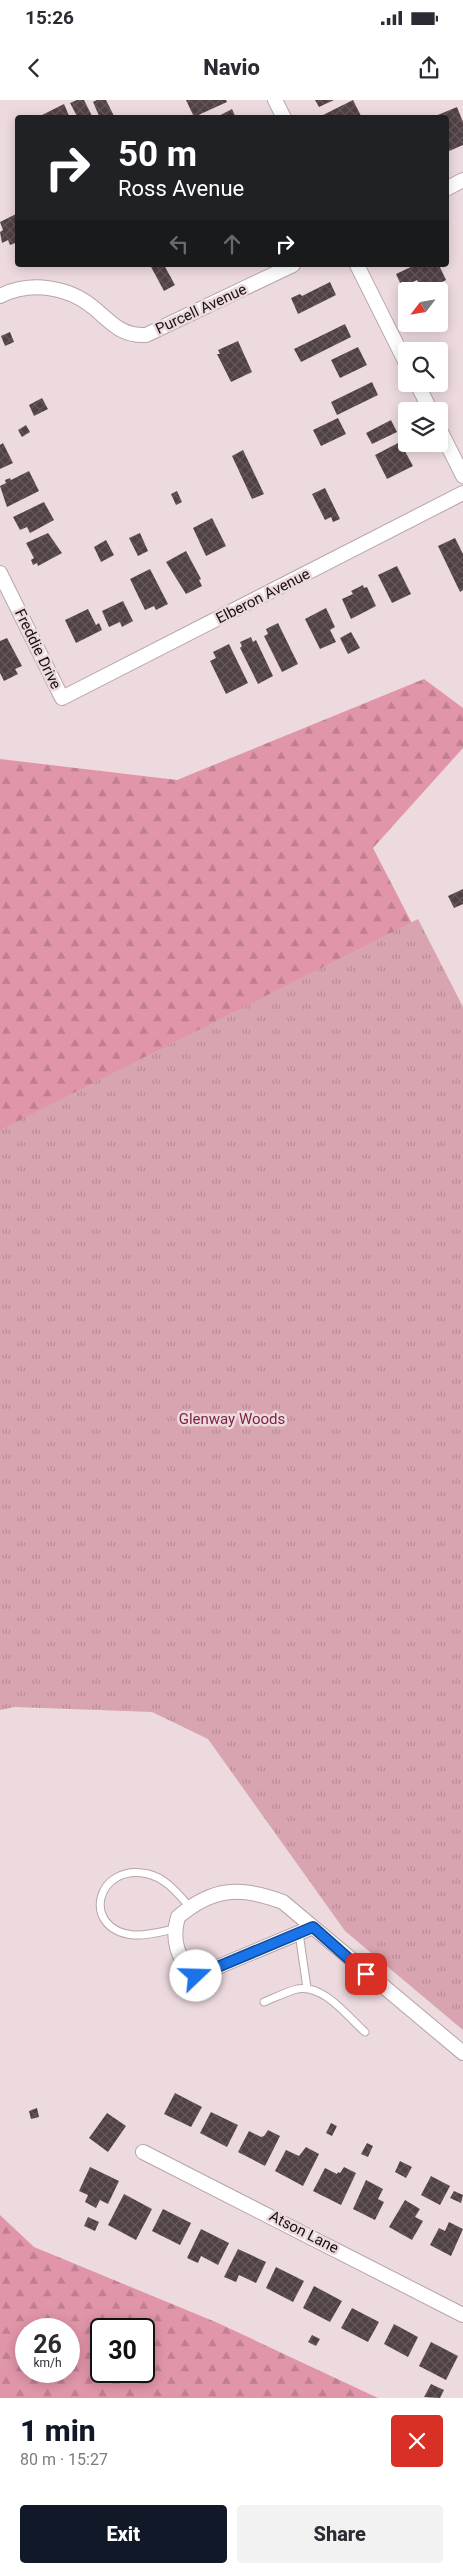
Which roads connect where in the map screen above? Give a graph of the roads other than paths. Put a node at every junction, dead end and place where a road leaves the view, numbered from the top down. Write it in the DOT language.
graph roads {
  1 [pos="275,100"];
  2 [pos="282,115"];
  3 [pos="463,180"];
  4 [pos="449,187"];
  5 [pos="289,267"];
  6 [pos="358,267"];
  7 [pos="0,296"];
  8 [pos="398,347"];
  9 [pos="448,446"];
  10 [pos="463,476"];
  11 [pos="463,493"];
  12 [pos="0,573"];
  13 [pos="62,698"];
  14 [pos="190,1906"];
  15 [pos="313,1927"];
  16 [pos="174,1929"];
  17 [pos="299,1934"];
  18 [pos="306,1988"];
  19 [pos="264,2002"];
  20 [pos="365,2032"];
  21 [pos="463,2054"];
  22 [pos="144,2152"];
  23 [pos="463,2315"];
  1 -- 2 [label="street"];
  3 -- 4 [label="street"];
  5 -- 7 [label="street, Purcell Avenue"];
  6 -- 8 [label="street"];
  9 -- 10 [label="street"];
  11 -- 13 [label="street, Elberon Avenue"];
  12 -- 13 [label="street, Freddie Drive"];
  14 -- 15 [label="street"];
  14 -- 16 [label="street"];
  14 -- 16 [label="lane"];
  15 -- 17 [label="street"];
  15 -- 21 [label="street"];
  16 -- 17 [label="street"];
  17 -- 18 [label="lane"];
  18 -- 19 [label="lane"];
  18 -- 20 [label="lane"];
  22 -- 23 [label="street, Atson Lane"];
}
